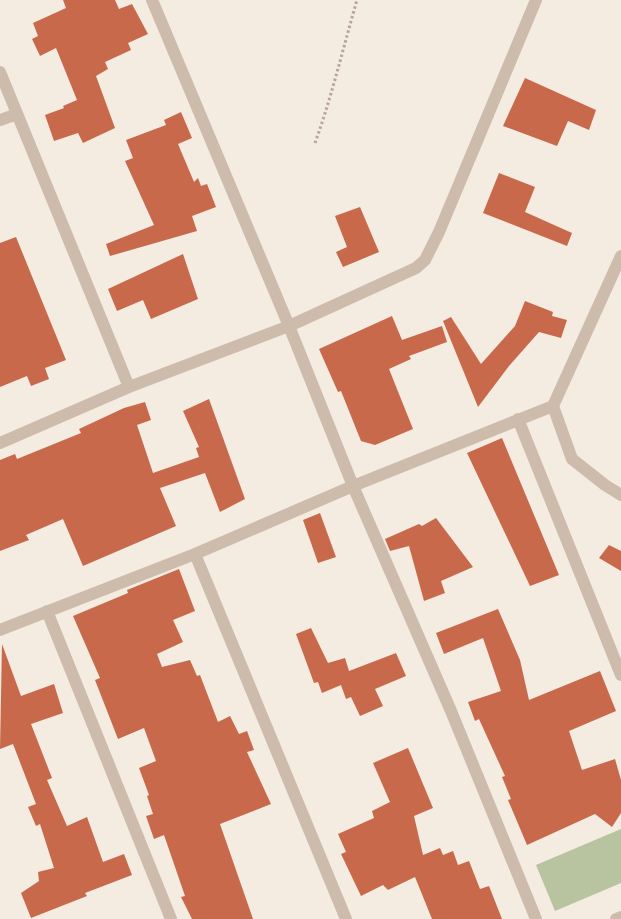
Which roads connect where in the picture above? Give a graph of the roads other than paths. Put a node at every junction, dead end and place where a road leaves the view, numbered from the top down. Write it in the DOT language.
graph roads {
  1 [pos="152,0"];
  2 [pos="536,0"];
  3 [pos="0,72"];
  4 [pos="17,114"];
  5 [pos="0,120"];
  6 [pos="621,256"];
  7 [pos="289,326"];
  8 [pos="129,387"];
  9 [pos="553,406"];
  10 [pos="518,419"];
  11 [pos="0,443"];
  12 [pos="353,486"];
  13 [pos="621,495"];
  14 [pos="195,554"];
  15 [pos="47,611"];
  16 [pos="0,630"];
  17 [pos="621,674"];
  18 [pos="621,917"];
  19 [pos="172,919"];
  20 [pos="346,919"];
  21 [pos="536,919"];
  22 [pos="616,919"];
  1 -- 7 [label="street"];
  2 -- 7 [label="street"];
  3 -- 4 [label="street"];
  4 -- 5 [label="street"];
  4 -- 8 [label="street"];
  6 -- 9 [label="street"];
  7 -- 8 [label="street"];
  7 -- 12 [label="street"];
  8 -- 11 [label="street"];
  9 -- 10 [label="street"];
  9 -- 13 [label="street"];
  10 -- 12 [label="street"];
  10 -- 17 [label="street"];
  12 -- 14 [label="street"];
  12 -- 21 [label="street"];
  14 -- 15 [label="street"];
  14 -- 20 [label="street"];
  15 -- 16 [label="street"];
  15 -- 19 [label="street"];
  18 -- 22 [label="street"];
}
